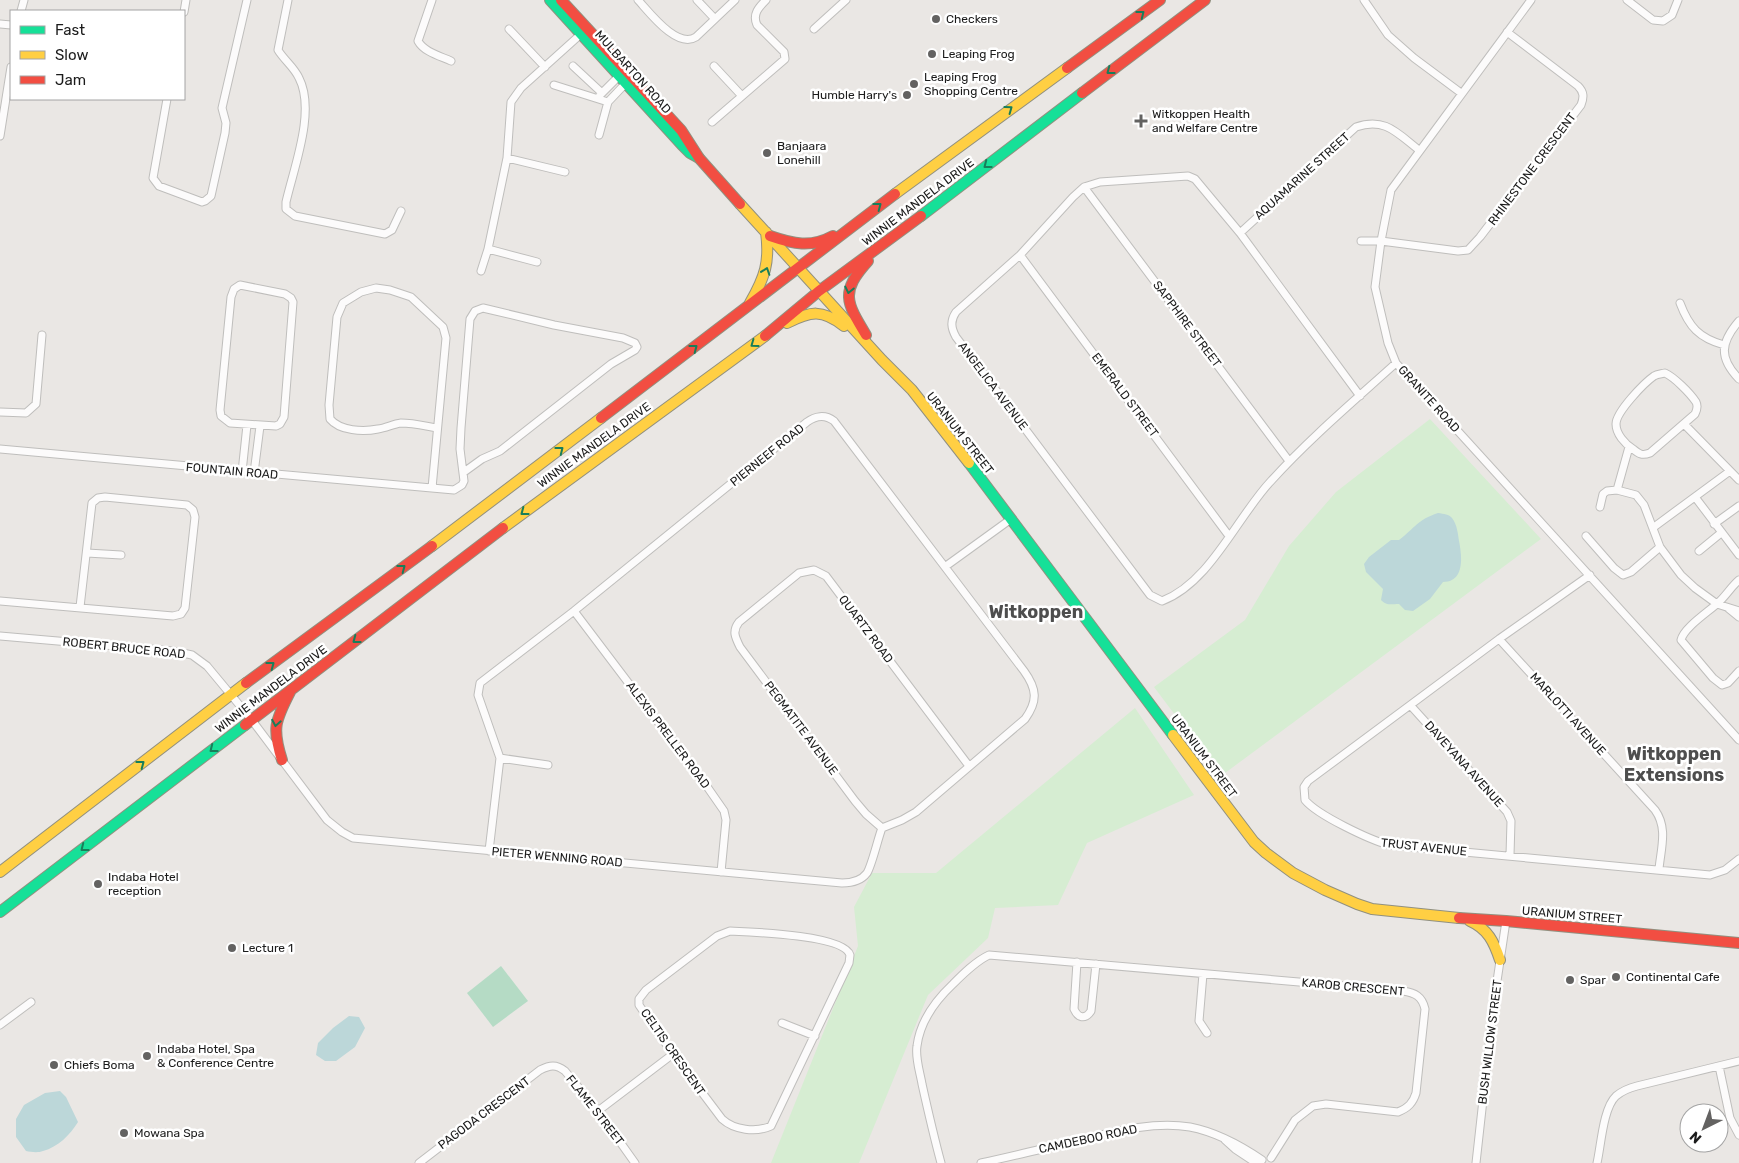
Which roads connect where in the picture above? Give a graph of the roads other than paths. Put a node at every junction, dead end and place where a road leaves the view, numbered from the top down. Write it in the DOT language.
graph roads {
  1 [pos="247,0"];
  2 [pos="288,0"];
  3 [pos="432,0"];
  4 [pos="550,0"];
  5 [pos="561,0"];
  6 [pos="638,0"];
  7 [pos="697,0"];
  8 [pos="735,0"];
  9 [pos="766,0"];
  10 [pos="846,0"];
  11 [pos="1160,0"];
  12 [pos="1205,0"];
  13 [pos="1364,0"];
  14 [pos="1530,0"];
  15 [pos="1627,0"];
  16 [pos="1678,0"];
  17 [pos="715,19"];
  18 [pos="509,29"];
  19 [pos="814,29"];
  20 [pos="1507,32"];
  21 [pos="581,34"];
  22 [pos="451,61"];
  23 [pos="573,66"];
  24 [pos="714,66"];
  25 [pos="545,67"];
  26 [pos="10,72"];
  27 [pos="622,79"];
  28 [pos="554,85"];
  29 [pos="1461,94"];
  30 [pos="599,96"];
  31 [pos="742,96"];
  32 [pos="167,100"];
  33 [pos="608,102"];
  34 [pos="712,122"];
  35 [pos="600,135"];
  36 [pos="0,136"];
  37 [pos="1419,150"];
  38 [pos="507,158"];
  39 [pos="699,158"];
  40 [pos="565,172"];
  41 [pos="1084,187"];
  42 [pos="401,210"];
  43 [pos="859,220"];
  44 [pos="1240,233"];
  45 [pos="768,234"];
  46 [pos="890,240"];
  47 [pos="1360,241"];
  48 [pos="1381,241"];
  49 [pos="488,249"];
  50 [pos="1020,256"];
  51 [pos="537,262"];
  52 [pos="798,268"];
  53 [pos="482,271"];
  54 [pos="819,291"];
  55 [pos="1680,303"];
  56 [pos="749,306"];
  57 [pos="1739,322"];
  58 [pos="770,332"];
  59 [pos="42,335"];
  60 [pos="1724,345"];
  61 [pos="871,349"];
  62 [pos="882,360"];
  63 [pos="1396,363"];
  64 [pos="1739,379"];
  65 [pos="1360,396"];
  66 [pos="0,412"];
  67 [pos="1684,424"];
  68 [pos="247,425"];
  69 [pos="260,426"];
  70 [pos="437,428"];
  71 [pos="1629,446"];
  72 [pos="0,450"];
  73 [pos="1289,461"];
  74 [pos="1730,471"];
  75 [pos="242,472"];
  76 [pos="464,472"];
  77 [pos="254,473"];
  78 [pos="1739,480"];
  79 [pos="432,488"];
  80 [pos="1616,490"];
  81 [pos="1695,497"];
  82 [pos="1739,506"];
  83 [pos="1600,507"];
  84 [pos="1011,519"];
  85 [pos="1714,524"];
  86 [pos="1654,527"];
  87 [pos="1721,533"];
  88 [pos="1229,536"];
  89 [pos="1586,536"];
  90 [pos="1660,546"];
  91 [pos="1699,551"];
  92 [pos="87,553"];
  93 [pos="121,555"];
  94 [pos="1739,555"];
  95 [pos="946,566"];
  96 [pos="1590,575"];
  97 [pos="1739,580"];
  98 [pos="0,600"];
  99 [pos="1717,604"];
  100 [pos="1726,606"];
  101 [pos="80,607"];
  102 [pos="574,611"];
  103 [pos="1739,611"];
  104 [pos="1739,617"];
  105 [pos="739,622"];
  106 [pos="0,636"];
  107 [pos="1499,639"];
  108 [pos="1739,670"];
  109 [pos="291,688"];
  110 [pos="232,694"];
  111 [pos="1411,706"];
  112 [pos="252,719"];
  113 [pos="1739,740"];
  114 [pos="500,758"];
  115 [pos="282,760"];
  116 [pos="548,765"];
  117 [pos="969,766"];
  118 [pos="882,828"];
  119 [pos="489,851"];
  120 [pos="1510,855"];
  121 [pos="1739,859"];
  122 [pos="1659,869"];
  123 [pos="0,872"];
  124 [pos="721,872"];
  125 [pos="0,912"];
  126 [pos="1464,919"];
  127 [pos="1506,921"];
  128 [pos="1739,943"];
  129 [pos="1500,960"];
  130 [pos="1077,962"];
  131 [pos="1096,964"];
  132 [pos="1203,974"];
  133 [pos="31,1002"];
  134 [pos="782,1023"];
  135 [pos="0,1025"];
  136 [pos="1208,1033"];
  137 [pos="815,1036"];
  138 [pos="673,1054"];
  139 [pos="1739,1062"];
  140 [pos="550,1066"];
  141 [pos="1719,1066"];
  142 [pos="598,1111"];
  143 [pos="1739,1136"];
  144 [pos="1272,1161"];
  145 [pos="1259,1162"];
  146 [pos="419,1163"];
  147 [pos="635,1163"];
  148 [pos="942,1163"];
  149 [pos="981,1163"];
  150 [pos="1476,1163"];
  151 [pos="1597,1163"];
  1 -- 32 [label="street"];
  2 -- 42 [label="street"];
  3 -- 22 [label="street"];
  4 -- 21 [label="main road, MULBARTON ROAD"];
  5 -- 39 [label="main road, MULBARTON ROAD"];
  6 -- 17 [label="street"];
  7 -- 17 [label="street"];
  8 -- 17 [label="street"];
  9 -- 31 [label="street"];
  10 -- 19 [label="street"];
  43 -- 11 [label="main road, WINNIE MANDELA DRIVE, one-way"];
  12 -- 46 [label="main road, WINNIE MANDELA DRIVE, one-way"];
  13 -- 29 [label="street"];
  14 -- 20 [label="street, GRANITE ROAD"];
  15 -- 16 [label="street"];
  18 -- 25 [label="street"];
  20 -- 29 [label="street, GRANITE ROAD"];
  20 -- 48 [label="street, RHINESTONE CRESCENT"];
  21 -- 25 [label="street"];
  21 -- 27 [label="main road, MULBARTON ROAD"];
  23 -- 30 [label="street"];
  24 -- 31 [label="street"];
  25 -- 38 [label="street"];
  26 -- 36 [label="street"];
  27 -- 30 [label="street"];
  27 -- 33 [label="street"];
  27 -- 39 [label="main road, MULBARTON ROAD"];
  28 -- 30 [label="street"];
  29 -- 37 [label="street, GRANITE ROAD"];
  30 -- 33 [label="street"];
  31 -- 34 [label="street"];
  33 -- 35 [label="street"];
  37 -- 44 [label="street, AQUAMARINE STREET"];
  37 -- 48 [label="street, GRANITE ROAD"];
  38 -- 40 [label="street"];
  38 -- 49 [label="street"];
  39 -- 45 [label="main road, MULBARTON ROAD"];
  41 -- 44 [label="street"];
  41 -- 50 [label="street, ANGELICA AVENUE"];
  41 -- 73 [label="street, SAPPHIRE STREET"];
  43 -- 45 [label="main road"];
  43 -- 52 [label="main road, WINNIE MANDELA DRIVE"];
  44 -- 65 [label="street"];
  45 -- 52 [label="main road, MULBARTON ROAD"];
  56 -- 45 [label="main road, one-way"];
  46 -- 54 [label="main road, WINNIE MANDELA DRIVE"];
  46 -- 62 [label="main road, one-way"];
  47 -- 48 [label="street"];
  48 -- 63 [label="street, GRANITE ROAD"];
  49 -- 51 [label="street"];
  49 -- 53 [label="street"];
  50 -- 88 [label="street, EMERALD STREET"];
  50 -- 88 [label="street, ANGELICA AVENUE"];
  52 -- 54 [label="main road, MULBARTON ROAD"];
  52 -- 56 [label="main road, WINNIE MANDELA DRIVE"];
  54 -- 58 [label="main road, WINNIE MANDELA DRIVE"];
  54 -- 61 [label="main road, URANIUM STREET"];
  55 -- 60 [label="street"];
  110 -- 56 [label="main road, WINNIE MANDELA DRIVE, one-way"];
  57 -- 60 [label="street"];
  58 -- 61 [label="main road"];
  58 -- 109 [label="main road, WINNIE MANDELA DRIVE, one-way"];
  59 -- 66 [label="street"];
  60 -- 64 [label="street"];
  61 -- 62 [label="main road, URANIUM STREET"];
  62 -- 84 [label="main road, URANIUM STREET"];
  63 -- 65 [label="street, ANGELICA AVENUE"];
  63 -- 96 [label="street, GRANITE ROAD"];
  65 -- 73 [label="street, ANGELICA AVENUE"];
  67 -- 71 [label="street"];
  67 -- 71 [label="street"];
  67 -- 74 [label="street"];
  68 -- 69 [label="street"];
  68 -- 69 [label="street"];
  68 -- 75 [label="street"];
  69 -- 77 [label="street"];
  70 -- 70 [label="street"];
  70 -- 79 [label="street"];
  71 -- 80 [label="street"];
  72 -- 75 [label="street, FOUNTAIN ROAD"];
  73 -- 88 [label="street, ANGELICA AVENUE"];
  74 -- 78 [label="street"];
  74 -- 81 [label="street"];
  75 -- 77 [label="street, FOUNTAIN ROAD"];
  76 -- 76 [label="street"];
  76 -- 79 [label="street, FOUNTAIN ROAD"];
  77 -- 79 [label="street, FOUNTAIN ROAD"];
  80 -- 83 [label="street"];
  80 -- 86 [label="street"];
  81 -- 85 [label="street"];
  81 -- 86 [label="street"];
  82 -- 85 [label="street"];
  84 -- 95 [label="street"];
  84 -- 126 [label="main road, URANIUM STREET"];
  85 -- 87 [label="street"];
  86 -- 90 [label="street"];
  87 -- 91 [label="street"];
  87 -- 94 [label="street"];
  89 -- 90 [label="street"];
  90 -- 99 [label="street"];
  92 -- 93 [label="street"];
  92 -- 101 [label="street"];
  92 -- 101 [label="street"];
  95 -- 102 [label="street, PIERNEEF ROAD"];
  95 -- 117 [label="street, PIERNEEF ROAD"];
  96 -- 107 [label="street, TRUST AVENUE"];
  96 -- 113 [label="street, GRANITE ROAD"];
  97 -- 99 [label="street"];
  98 -- 101 [label="street"];
  99 -- 100 [label="street"];
  99 -- 108 [label="street"];
  100 -- 103 [label="street"];
  100 -- 104 [label="street"];
  102 -- 114 [label="street, PIERNEEF ROAD"];
  102 -- 124 [label="street, ALEXIS PRELLER ROAD"];
  105 -- 117 [label="street, QUARTZ ROAD"];
  105 -- 118 [label="street, PEGMATITE AVENUE"];
  106 -- 110 [label="street, ROBERT BRUCE ROAD"];
  107 -- 111 [label="street, TRUST AVENUE"];
  107 -- 122 [label="street, MARLOTTI AVENUE"];
  109 -- 112 [label="main road, WINNIE MANDELA DRIVE"];
  109 -- 115 [label="main road, one-way"];
  110 -- 112 [label="street, ROBERT BRUCE ROAD"];
  123 -- 110 [label="main road, WINNIE MANDELA DRIVE, one-way"];
  111 -- 120 [label="street, DAVEYANA AVENUE"];
  111 -- 120 [label="street, TRUST AVENUE"];
  112 -- 115 [label="street, PIETER WENNING ROAD"];
  112 -- 125 [label="main road, WINNIE MANDELA DRIVE, one-way"];
  114 -- 116 [label="street"];
  114 -- 119 [label="street, PIERNEEF ROAD"];
  115 -- 119 [label="street, PIETER WENNING ROAD"];
  117 -- 118 [label="street, PIERNEEF ROAD"];
  118 -- 124 [label="street, PIETER WENNING ROAD"];
  119 -- 124 [label="street, PIETER WENNING ROAD"];
  120 -- 122 [label="street, TRUST AVENUE"];
  121 -- 122 [label="street, TRUST AVENUE"];
  126 -- 127 [label="main road, URANIUM STREET"];
  126 -- 129 [label="main road"];
  127 -- 128 [label="main road, URANIUM STREET"];
  127 -- 129 [label="street, BUSH WILLOW STREET"];
  129 -- 150 [label="street, BUSH WILLOW STREET"];
  130 -- 131 [label="street, KAROB CRESCENT"];
  130 -- 131 [label="street"];
  130 -- 148 [label="street, KAROB CRESCENT"];
  131 -- 132 [label="street, KAROB CRESCENT"];
  132 -- 136 [label="street"];
  132 -- 144 [label="street, KAROB CRESCENT"];
  133 -- 135 [label="street"];
  134 -- 137 [label="street"];
  137 -- 138 [label="street, CELTIS CRESCENT"];
  137 -- 138 [label="street, CELTIS CRESCENT"];
  138 -- 142 [label="street"];
  139 -- 141 [label="street"];
  140 -- 142 [label="street, FLAME STREET"];
  140 -- 146 [label="street, PAGODA CRESCENT"];
  141 -- 143 [label="street"];
  141 -- 151 [label="street"];
  142 -- 147 [label="street, FLAME STREET"];
  144 -- 145 [label="street"];
  145 -- 149 [label="street, CAMDEBOO ROAD"];
}
